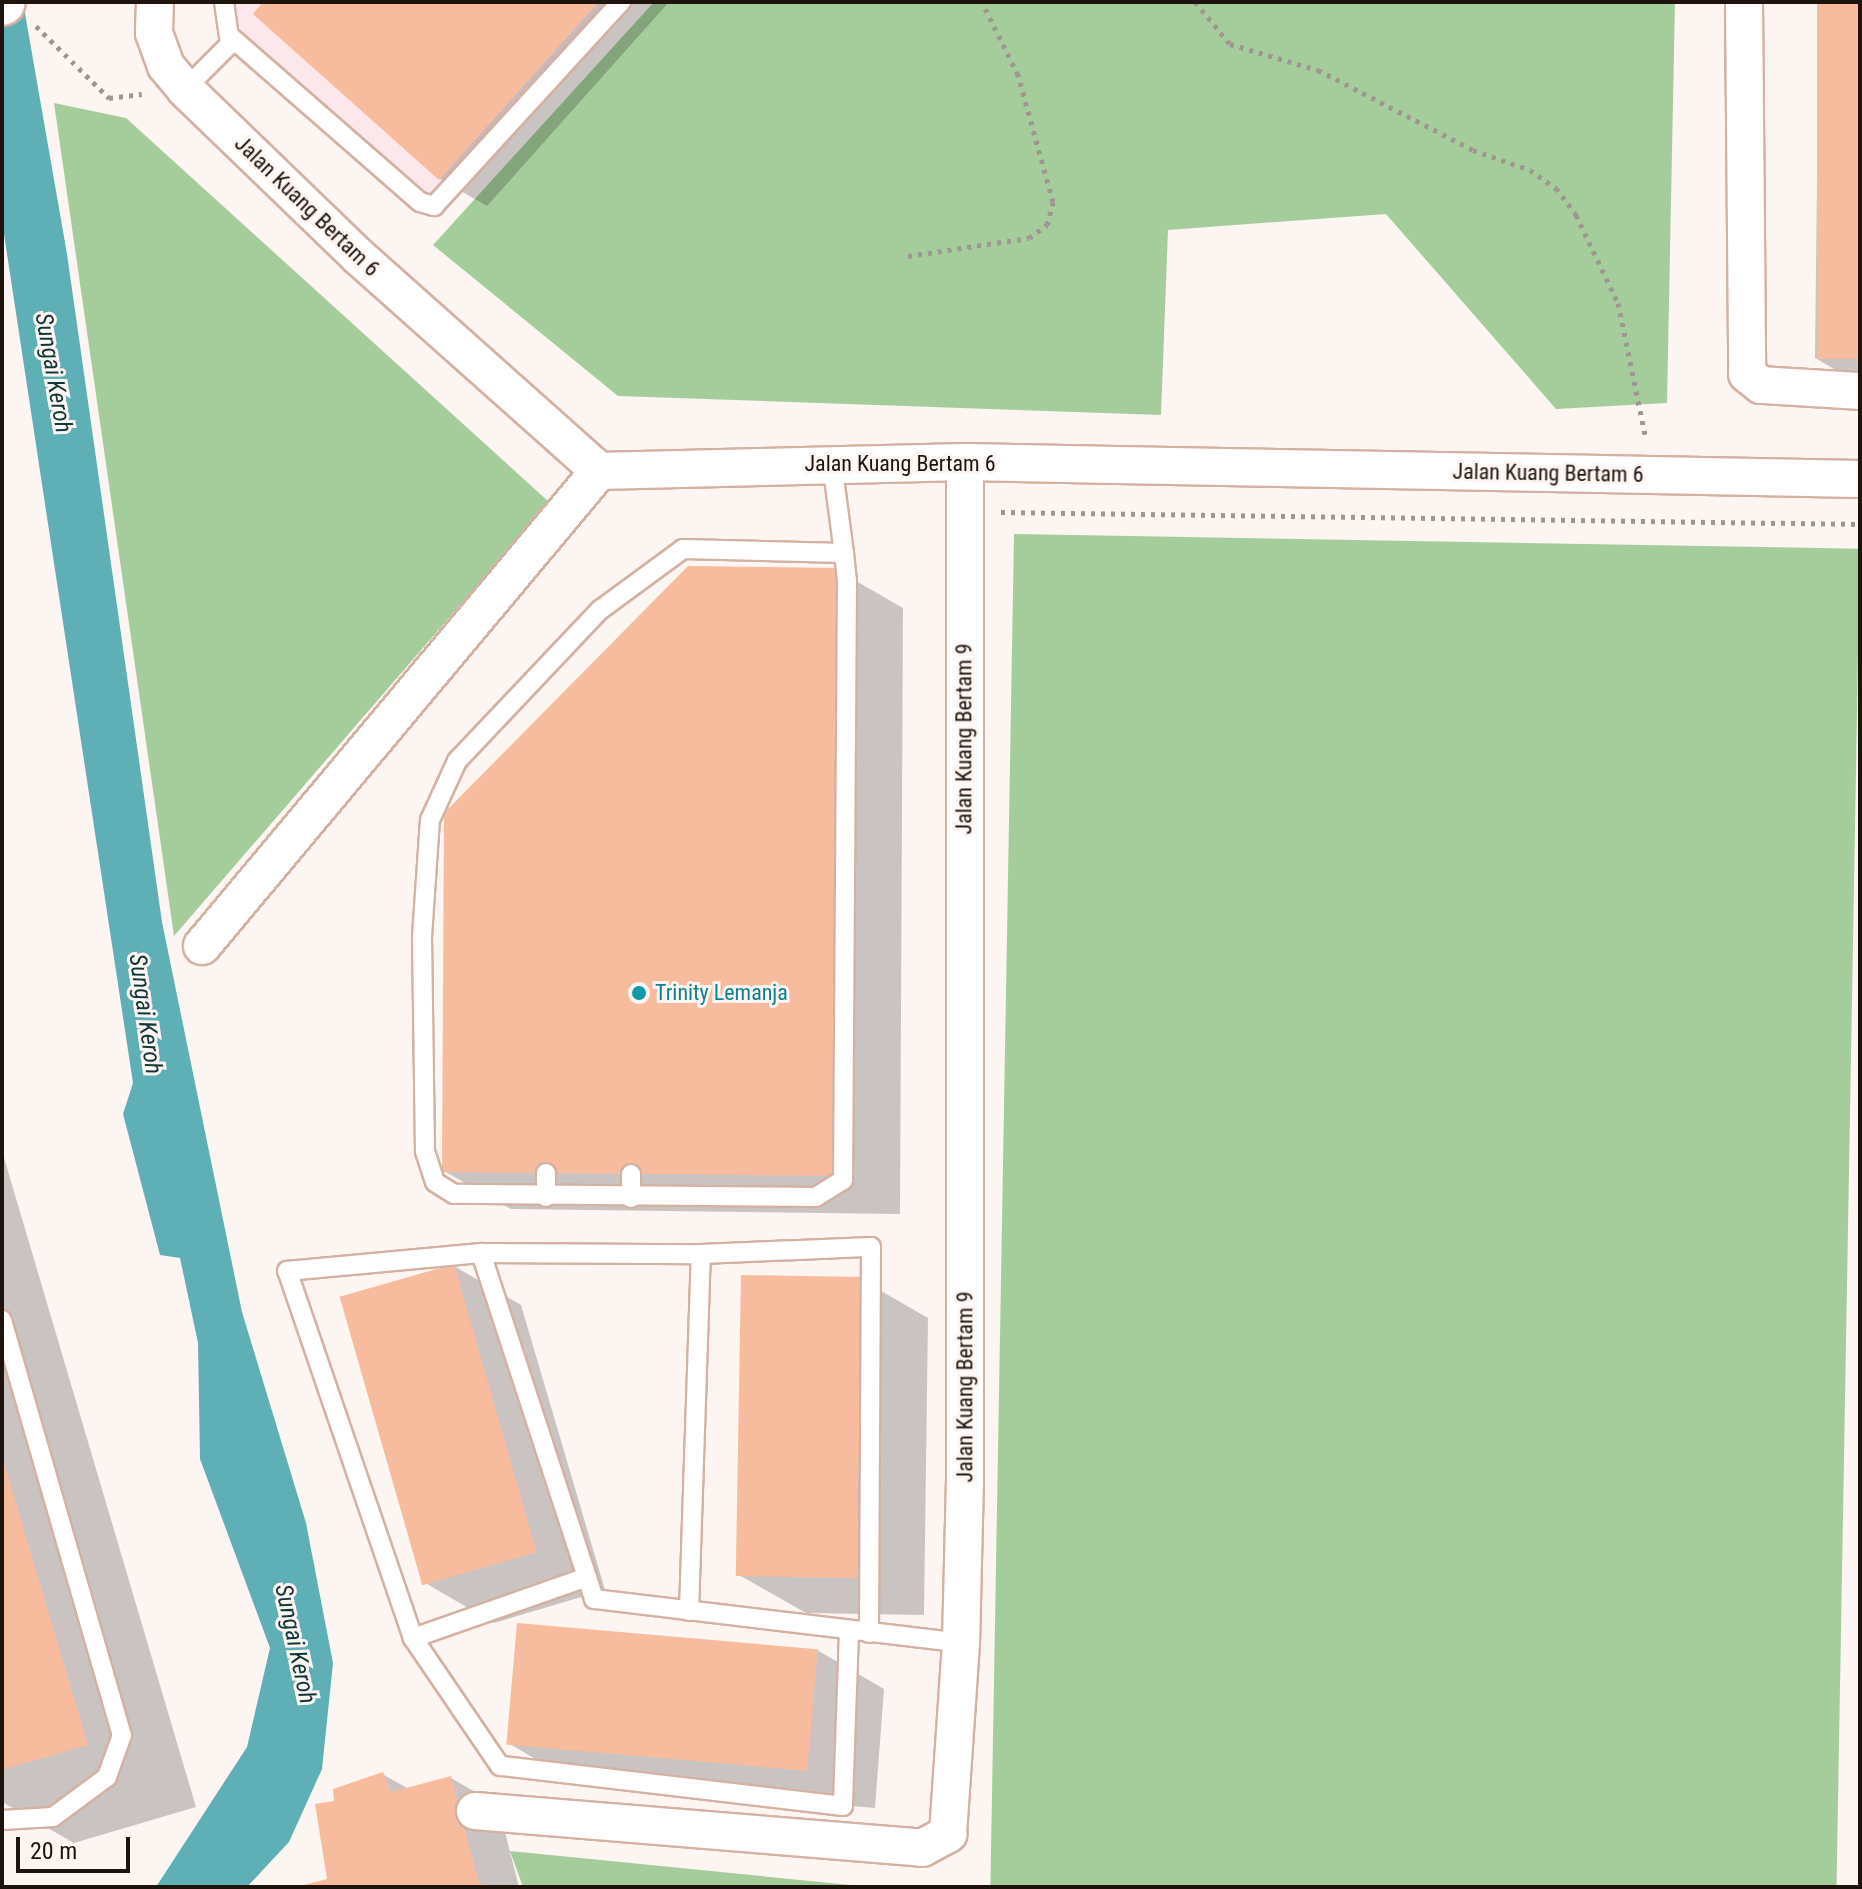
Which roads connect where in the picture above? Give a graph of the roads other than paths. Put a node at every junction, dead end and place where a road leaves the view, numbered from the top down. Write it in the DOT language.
graph roads {
  1 [pos="155,2"];
  2 [pos="224,2"];
  3 [pos="621,2"];
  4 [pos="1744,2"];
  5 [pos="232,38"];
  6 [pos="185,89"];
  7 [pos="1860,391"];
  8 [pos="965,462"];
  9 [pos="832,463"];
  10 [pos="599,471"];
  11 [pos="1860,479"];
  12 [pos="844,553"];
  13 [pos="202,946"];
  14 [pos="546,1173"];
  15 [pos="631,1174"];
  16 [pos="546,1197"];
  17 [pos="631,1198"];
  18 [pos="481,1253"];
  19 [pos="701,1254"];
  20 [pos="2,1320"];
  21 [pos="587,1577"];
  22 [pos="689,1611"];
  23 [pos="849,1631"];
  24 [pos="869,1633"];
  25 [pos="413,1638"];
  26 [pos="961,1643"];
  27 [pos="475,1811"];
  28 [pos="2,1820"];
  1 -- 6 [label="street, Jalan Kuang Bertam 6"];
  2 -- 5 [label="lane"];
  3 -- 5 [label="lane"];
  4 -- 7 [label="street"];
  5 -- 6 [label="lane"];
  6 -- 10 [label="street, Jalan Kuang Bertam 6"];
  8 -- 9 [label="street, Jalan Kuang Bertam 6"];
  8 -- 11 [label="street, Jalan Kuang Bertam 6"];
  8 -- 26 [label="street, Jalan Kuang Bertam 9"];
  9 -- 10 [label="street, Jalan Kuang Bertam 6"];
  9 -- 12 [label="lane"];
  10 -- 13 [label="street"];
  12 -- 16 [label="lane"];
  12 -- 17 [label="lane"];
  14 -- 16 [label="lane"];
  15 -- 17 [label="lane"];
  16 -- 17 [label="lane"];
  18 -- 19 [label="lane"];
  18 -- 21 [label="lane"];
  18 -- 25 [label="lane"];
  19 -- 22 [label="lane"];
  19 -- 24 [label="lane"];
  20 -- 28 [label="lane"];
  21 -- 22 [label="lane"];
  21 -- 25 [label="lane"];
  22 -- 23 [label="lane"];
  23 -- 24 [label="lane"];
  23 -- 25 [label="lane"];
  24 -- 26 [label="lane"];
  26 -- 27 [label="street, Jalan Kuang Bertam 9"];
}
